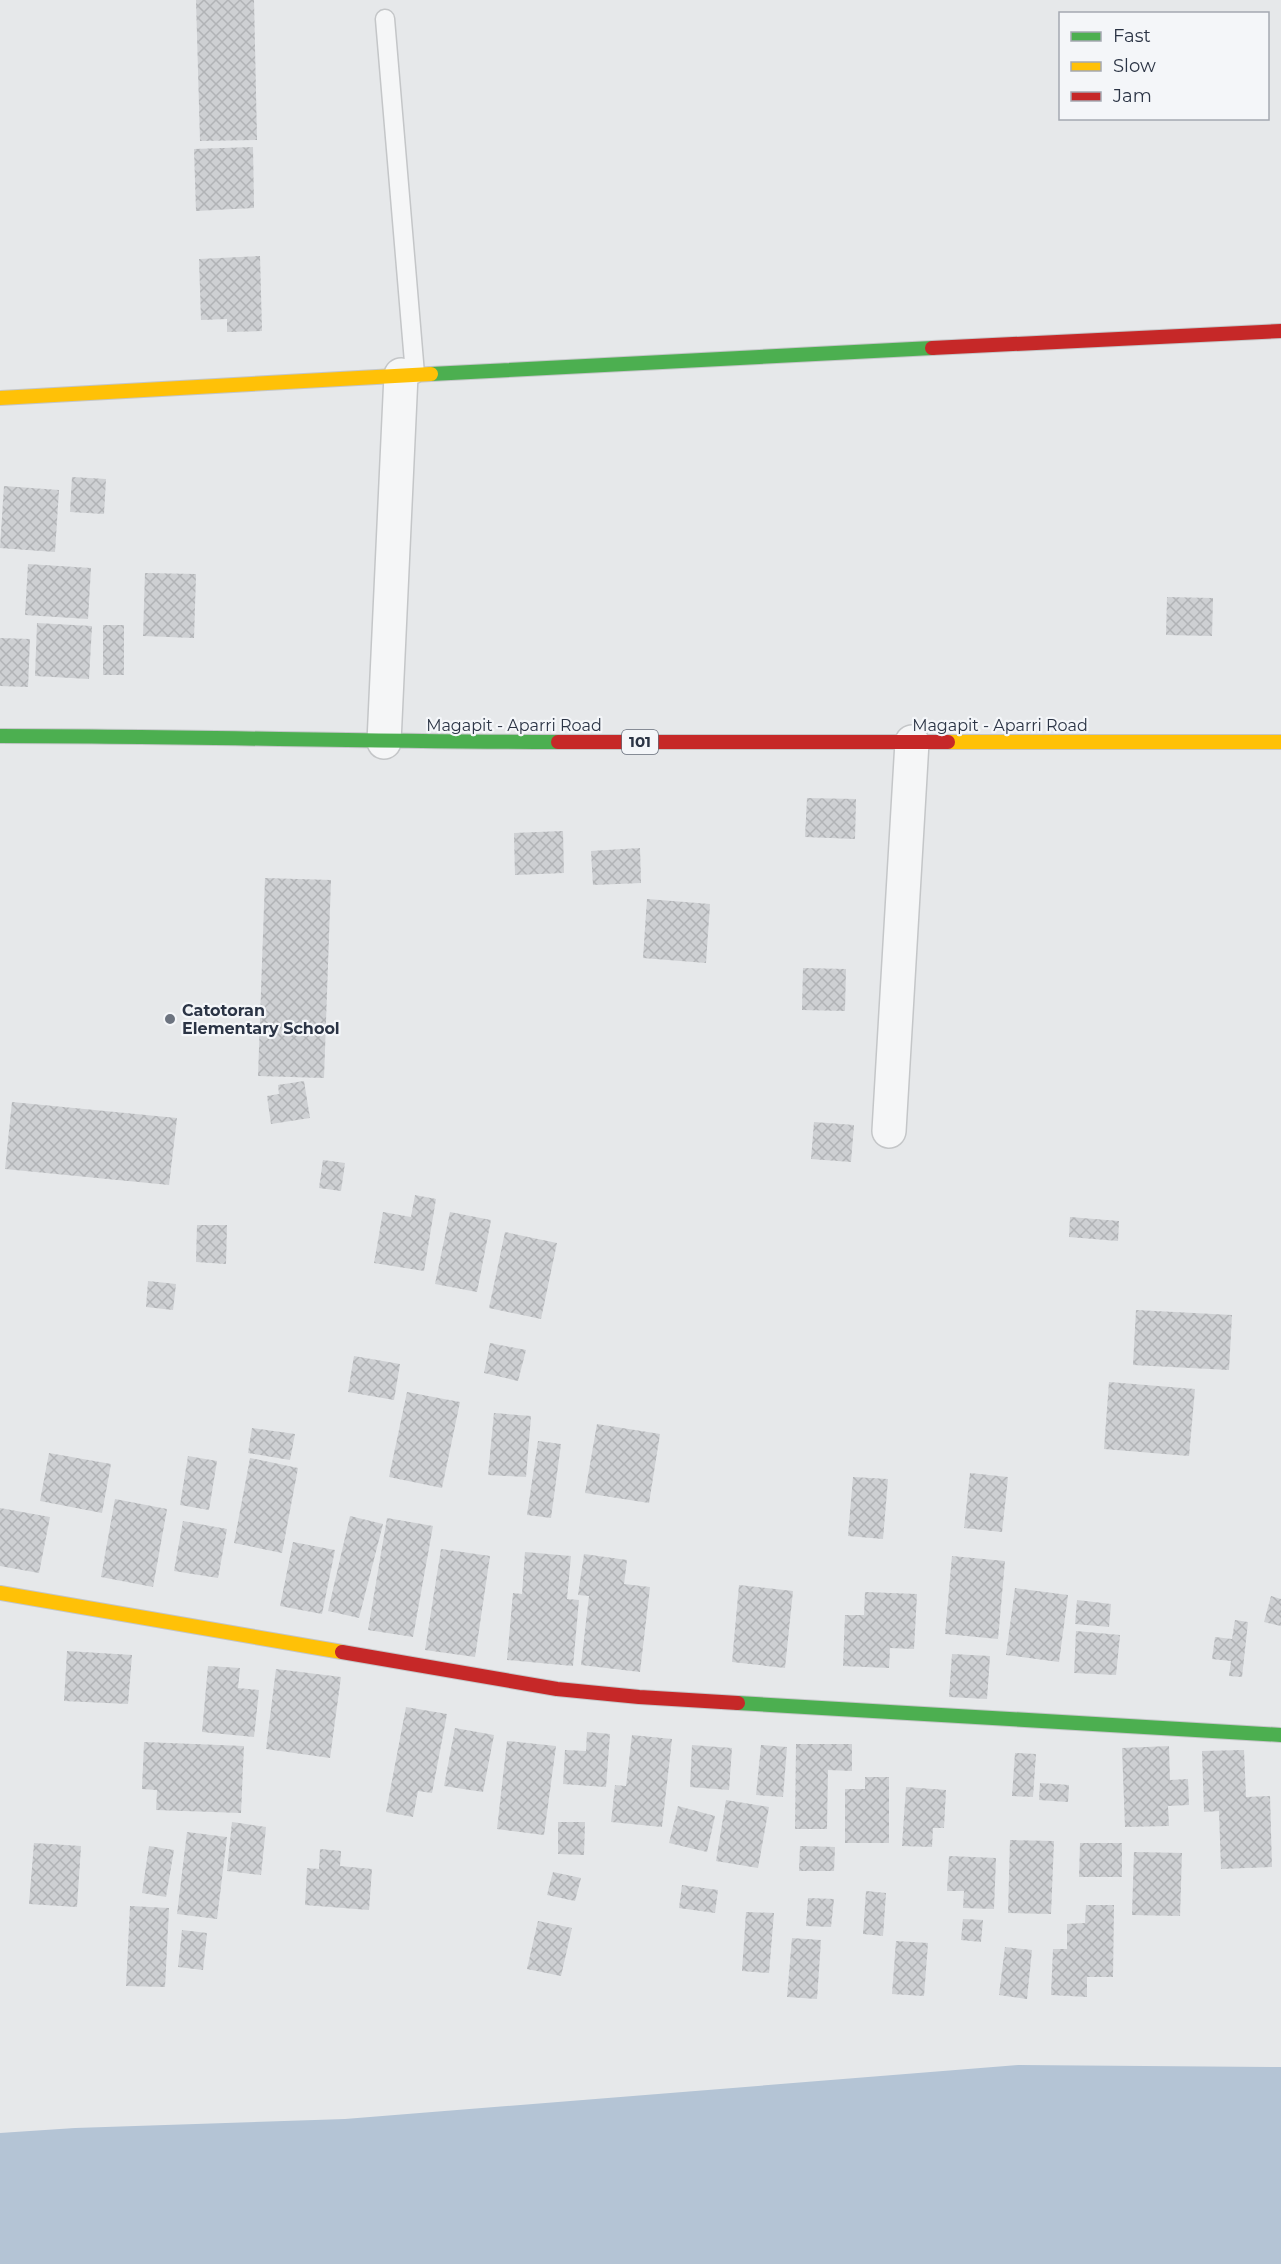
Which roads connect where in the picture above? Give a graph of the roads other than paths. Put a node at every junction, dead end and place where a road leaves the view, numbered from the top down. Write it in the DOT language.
graph roads {
  1 [pos="385,19"];
  2 [pos="1281,331"];
  3 [pos="408,375"];
  4 [pos="0,398"];
  5 [pos="0,736"];
  6 [pos="384,742"];
  7 [pos="912,742"];
  8 [pos="1281,742"];
  9 [pos="889,1131"];
  10 [pos="0,1593"];
  11 [pos="1281,1735"];
  1 -- 3 [label="lane"];
  2 -- 3 [label="street"];
  3 -- 4 [label="street"];
  3 -- 6 [label="street"];
  5 -- 6 [label="street, Magapit - Aparri Road / 101"];
  6 -- 7 [label="street, Magapit - Aparri Road / 101"];
  7 -- 8 [label="street, Magapit - Aparri Road / 101"];
  7 -- 9 [label="street"];
  10 -- 11 [label="street"];
}
